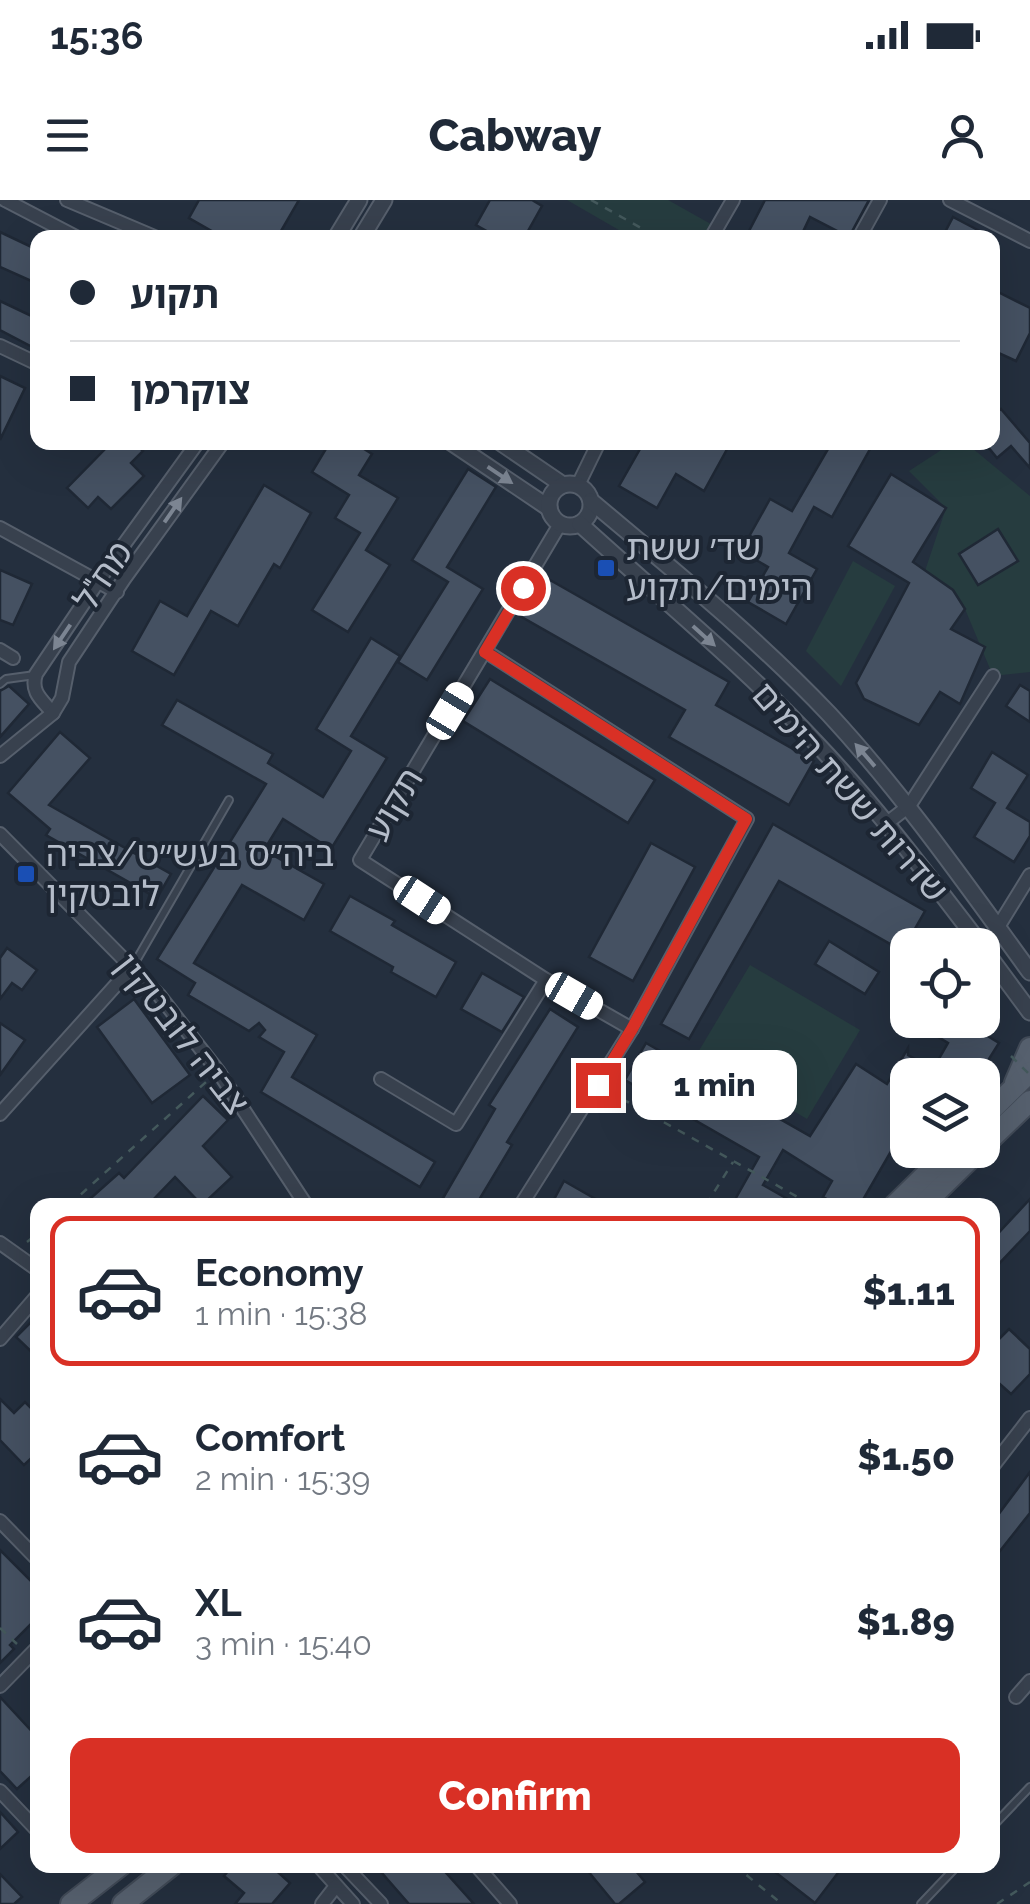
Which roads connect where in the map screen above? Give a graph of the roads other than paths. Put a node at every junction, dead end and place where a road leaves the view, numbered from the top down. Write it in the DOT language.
graph roads {
  1 [pos="6,200"];
  2 [pos="67,200"];
  3 [pos="359,200"];
  4 [pos="384,200"];
  5 [pos="734,200"];
  6 [pos="880,200"];
  7 [pos="950,200"];
  8 [pos="63,230"];
  9 [pos="138,230"];
  10 [pos="341,230"];
  11 [pos="366,230"];
  12 [pos="716,230"];
  13 [pos="863,230"];
  14 [pos="1030,241"];
  15 [pos="0,346"];
  16 [pos="30,360"];
  17 [pos="189,450"];
  18 [pos="217,450"];
  19 [pos="463,450"];
  20 [pos="513,450"];
  21 [pos="594,450"];
  22 [pos="570,485"];
  23 [pos="591,501"];
  24 [pos="549,508"];
  25 [pos="560,524"];
  26 [pos="580,524"];
  27 [pos="0,528"];
  28 [pos="99,581"];
  29 [pos="116,592"];
  30 [pos="0,650"];
  31 [pos="485,652"];
  32 [pos="13,658"];
  33 [pos="36,674"];
  34 [pos="993,676"];
  35 [pos="0,684"];
  36 [pos="53,712"];
  37 [pos="0,756"];
  38 [pos="229,800"];
  39 [pos="909,806"];
  40 [pos="887,823"];
  41 [pos="0,834"];
  42 [pos="1030,875"];
  43 [pos="998,927"];
  44 [pos="968,928"];
  45 [pos="132,966"];
  46 [pos="1000,971"];
  47 [pos="1030,972"];
  48 [pos="546,980"];
  49 [pos="1030,1012"];
  50 [pos="632,1029"];
  51 [pos="1020,1052"];
  52 [pos="1030,1073"];
  53 [pos="380,1080"];
  54 [pos="1021,1095"];
  55 [pos="0,1114"];
  56 [pos="1000,1123"];
  57 [pos="933,1168"];
  58 [pos="961,1168"];
  59 [pos="301,1198"];
  60 [pos="526,1198"];
  61 [pos="903,1198"];
  62 [pos="930,1198"];
  63 [pos="0,1243"];
  64 [pos="30,1264"];
  65 [pos="30,1304"];
  66 [pos="0,1340"];
  67 [pos="1030,1418"];
  68 [pos="1000,1457"];
  69 [pos="0,1521"];
  70 [pos="30,1552"];
  71 [pos="30,1655"];
  72 [pos="1030,1680"];
  73 [pos="0,1686"];
  74 [pos="1016,1697"];
  75 [pos="1030,1787"];
  76 [pos="0,1790"];
  77 [pos="1000,1819"];
  78 [pos="30,1822"];
  79 [pos="111,1873"];
  80 [pos="162,1873"];
  81 [pos="325,1873"];
  82 [pos="352,1873"];
  83 [pos="483,1873"];
  84 [pos="951,1873"];
  85 [pos="336,1886"];
  86 [pos="72,1904"];
  87 [pos="123,1904"];
  88 [pos="322,1904"];
  89 [pos="352,1904"];
  90 [pos="381,1904"];
  91 [pos="510,1904"];
  92 [pos="922,1904"];
  1 -- 8 [label="street"];
  2 -- 9 [label="street"];
  3 -- 10 [label="street"];
  4 -- 11 [label="street"];
  5 -- 12 [label="street"];
  6 -- 13 [label="street"];
  7 -- 14 [label="street"];
  15 -- 16 [label="street"];
  17 -- 28 [label="street, מח\"ל"];
  29 -- 18 [label="street, מח\"ל, one-way"];
  19 -- 24 [label="street, one-way"];
  20 -- 22 [label="street"];
  21 -- 22 [label="street"];
  22 -- 23 [label="street"];
  22 -- 24 [label="street"];
  23 -- 26 [label="street"];
  39 -- 23 [label="street, שדרות ששת הימים, one-way"];
  24 -- 25 [label="street"];
  25 -- 26 [label="street"];
  25 -- 31 [label="street, תקוע"];
  26 -- 40 [label="street, שדרות ששת הימים, one-way"];
  27 -- 28 [label="street"];
  28 -- 29 [label="street"];
  28 -- 33 [label="street, מח\"ל, one-way"];
  29 -- 36 [label="street, מח\"ל"];
  30 -- 32 [label="street"];
  31 -- 48 [label="street, תקוע"];
  31 -- 50 [label="street"];
  33 -- 35 [label="lane"];
  33 -- 36 [label="street"];
  34 -- 39 [label="street"];
  36 -- 37 [label="street"];
  38 -- 45 [label="lane"];
  39 -- 40 [label="street"];
  39 -- 43 [label="street, שדרות ששת הימים"];
  40 -- 44 [label="street, שדרות ששת הימים"];
  41 -- 45 [label="street, צביה לובטקין"];
  42 -- 43 [label="street"];
  43 -- 47 [label="street, שדרות ששת הימים"];
  45 -- 55 [label="street"];
  45 -- 59 [label="street, צביה לובטקין"];
  46 -- 49 [label="street, שדרות ששת הימים"];
  48 -- 50 [label="street, תקוע"];
  48 -- 53 [label="street"];
  50 -- 60 [label="street"];
  51 -- 54 [label="main road"];
  52 -- 54 [label="main road"];
  54 -- 56 [label="main road"];
  57 -- 61 [label="main road"];
  58 -- 62 [label="main road"];
  63 -- 64 [label="street"];
  65 -- 66 [label="street"];
  67 -- 68 [label="street"];
  69 -- 70 [label="street"];
  71 -- 73 [label="street"];
  72 -- 74 [label="street"];
  75 -- 77 [label="lane"];
  76 -- 78 [label="street"];
  79 -- 86 [label="main road"];
  80 -- 87 [label="main road"];
  81 -- 85 [label="street"];
  82 -- 90 [label="street"];
  83 -- 91 [label="street"];
  84 -- 92 [label="lane"];
  85 -- 88 [label="street"];
  85 -- 89 [label="street"];
}
